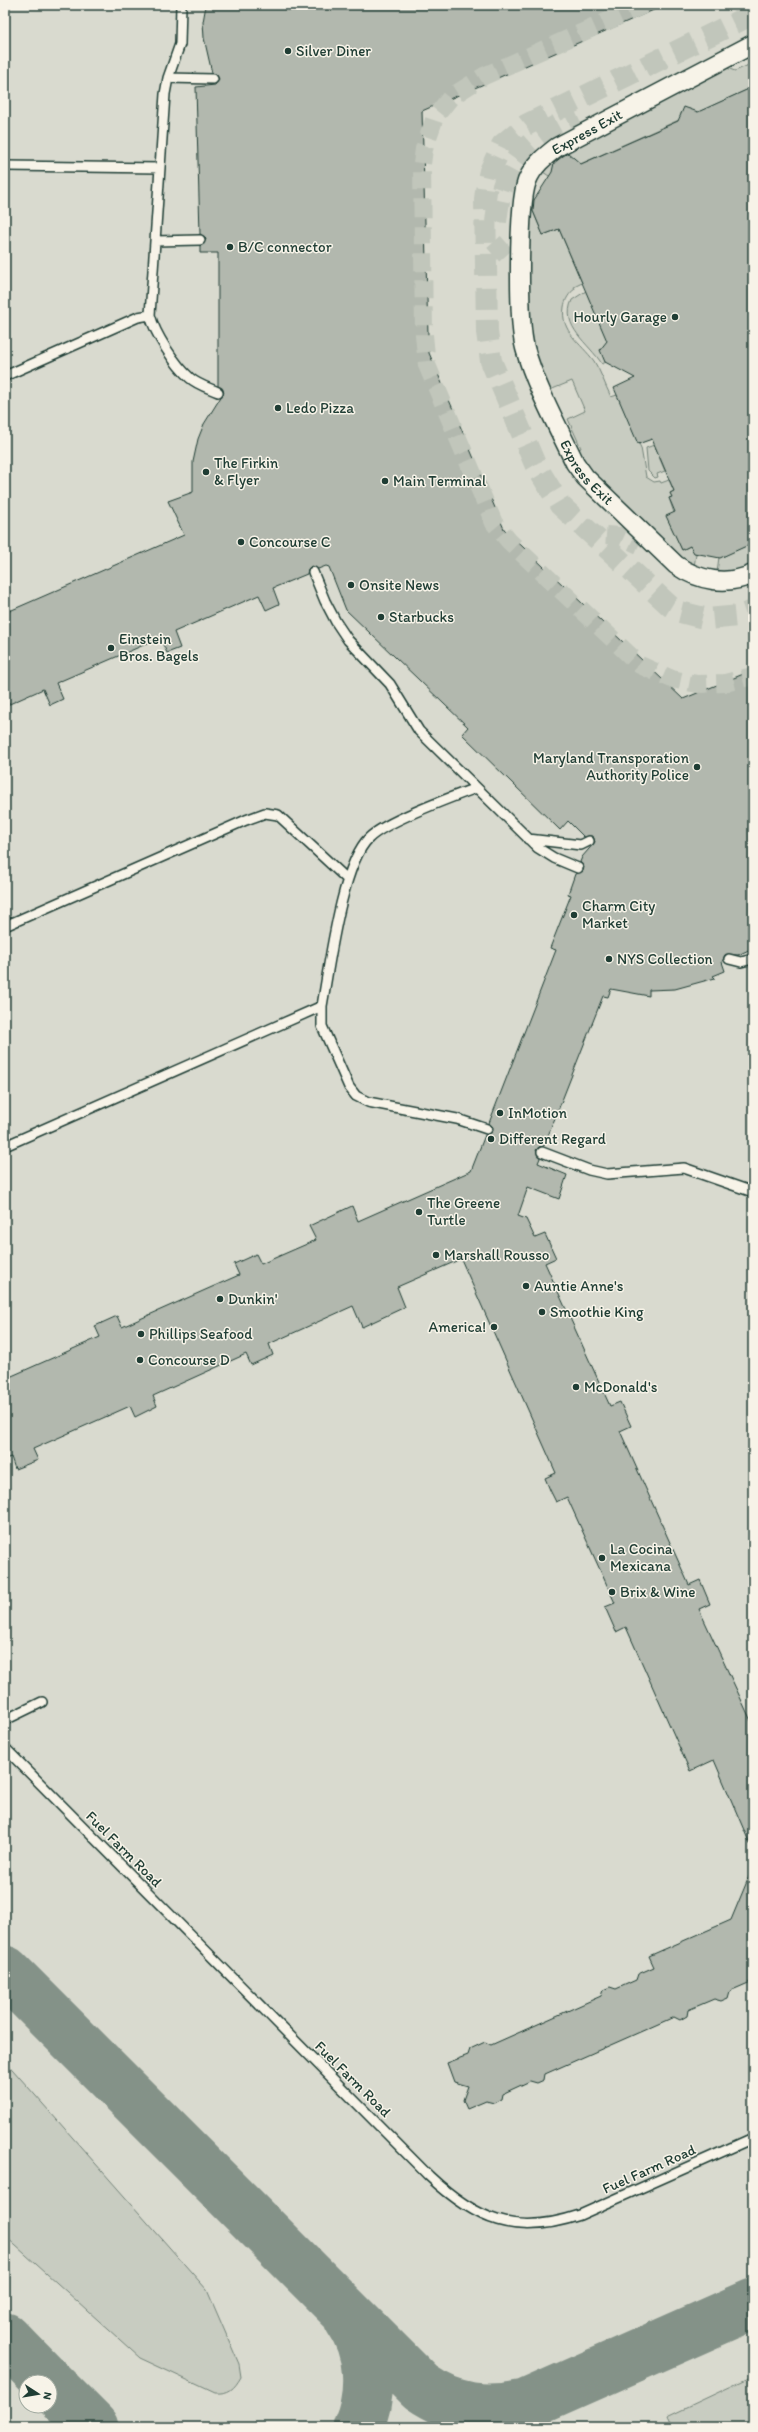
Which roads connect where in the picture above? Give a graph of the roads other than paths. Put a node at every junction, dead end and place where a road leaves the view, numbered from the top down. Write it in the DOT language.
graph roads {
  1 [pos="181,5"];
  2 [pos="753,44"];
  3 [pos="168,78"];
  4 [pos="213,79"];
  5 [pos="5,166"];
  6 [pos="160,168"];
  7 [pos="200,240"];
  8 [pos="155,241"];
  9 [pos="510,260"];
  10 [pos="150,315"];
  11 [pos="522,336"];
  12 [pos="5,376"];
  13 [pos="218,392"];
  14 [pos="639,545"];
  15 [pos="313,572"];
  16 [pos="753,574"];
  17 [pos="695,576"];
  18 [pos="476,788"];
  19 [pos="528,839"];
  20 [pos="589,841"];
  21 [pos="578,868"];
  22 [pos="347,879"];
  23 [pos="5,926"];
  24 [pos="729,959"];
  25 [pos="753,959"];
  26 [pos="322,1006"];
  27 [pos="487,1129"];
  28 [pos="5,1146"];
  29 [pos="542,1152"];
  30 [pos="753,1192"];
  31 [pos="42,1702"];
  32 [pos="5,1720"];
  33 [pos="5,1748"];
  34 [pos="753,2138"];
  1 -- 3 [label="lane"];
  2 -- 11 [label="street, Express Exit"];
  3 -- 4 [label="lane"];
  3 -- 6 [label="lane"];
  5 -- 6 [label="lane"];
  6 -- 8 [label="lane"];
  7 -- 8 [label="lane"];
  8 -- 10 [label="lane"];
  9 -- 11 [label="street, Express Exit"];
  10 -- 12 [label="lane"];
  10 -- 13 [label="lane"];
  11 -- 17 [label="street, Express Exit"];
  14 -- 17 [label="street, Express Exit"];
  15 -- 18 [label="lane"];
  16 -- 17 [label="street, Express Exit"];
  18 -- 19 [label="lane"];
  18 -- 22 [label="lane"];
  19 -- 20 [label="lane"];
  19 -- 21 [label="lane"];
  22 -- 23 [label="lane"];
  22 -- 26 [label="lane"];
  24 -- 25 [label="lane"];
  26 -- 27 [label="lane"];
  26 -- 28 [label="lane"];
  29 -- 30 [label="lane"];
  31 -- 32 [label="lane"];
  33 -- 34 [label="lane, Fuel Farm Road"];
}
